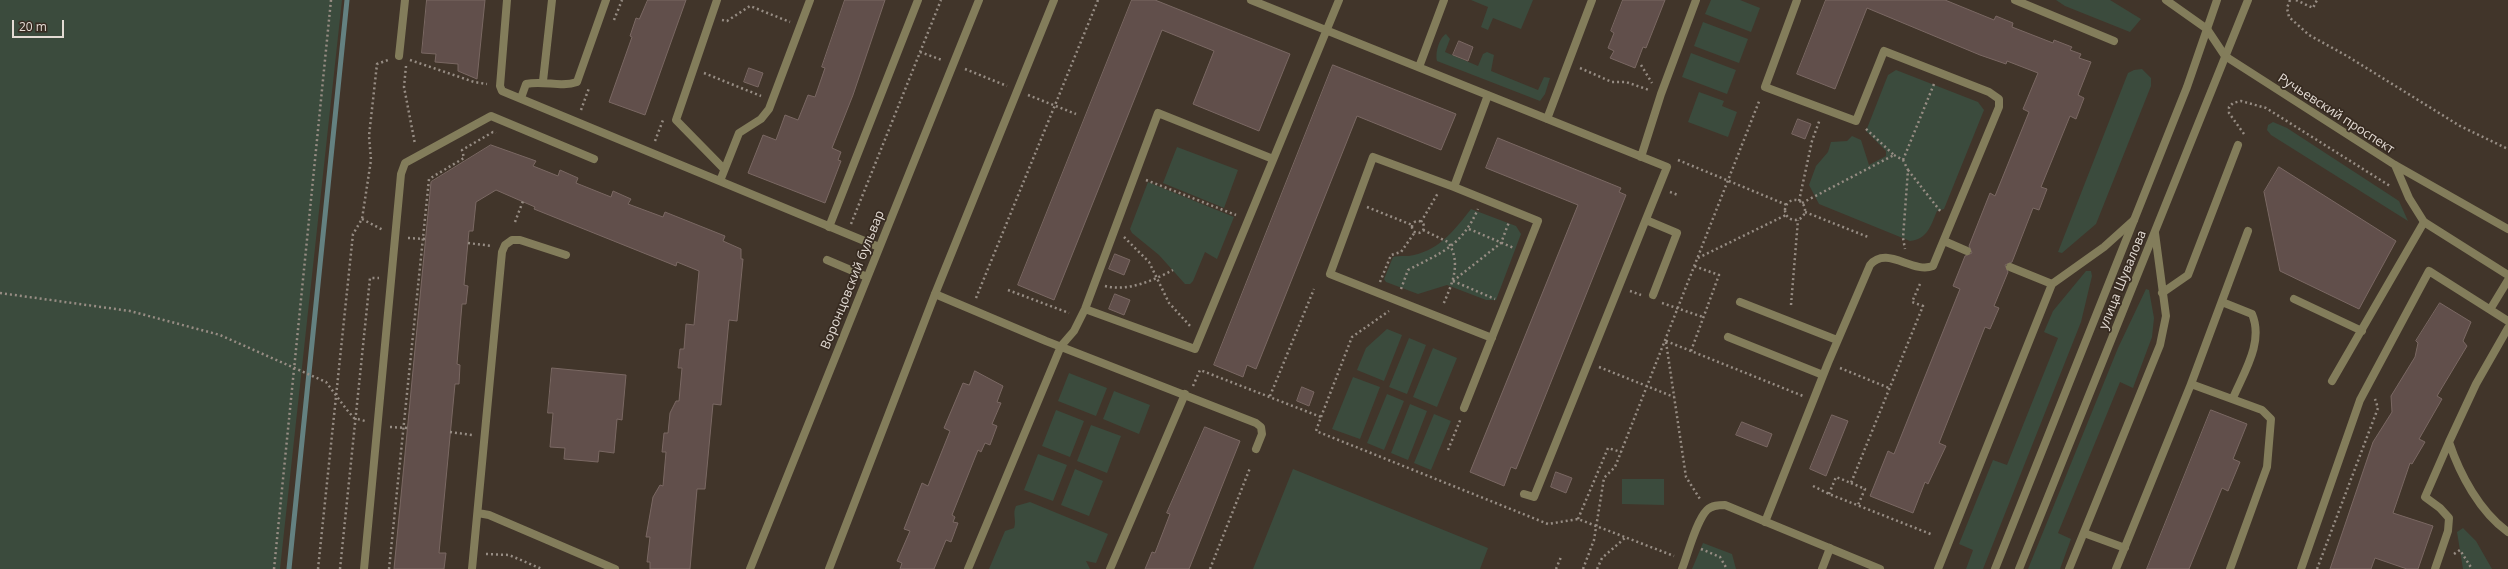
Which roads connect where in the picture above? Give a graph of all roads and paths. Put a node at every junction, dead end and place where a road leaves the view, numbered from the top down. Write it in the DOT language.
graph roads {
  1 [pos="331,0"];
  2 [pos="404,0"];
  3 [pos="508,0"];
  4 [pos="552,0"];
  5 [pos="606,0"];
  6 [pos="717,0"];
  7 [pos="810,0"];
  8 [pos="918,0"];
  9 [pos="941,0"];
  10 [pos="978,0"];
  11 [pos="1054,0"];
  12 [pos="1098,0"];
  13 [pos="1251,0"];
  14 [pos="1339,0"];
  15 [pos="1444,0"];
  16 [pos="1592,0"];
  17 [pos="1696,0"];
  18 [pos="1797,0"];
  19 [pos="2015,0"];
  20 [pos="2166,0"];
  21 [pos="2217,0"];
  22 [pos="2248,0"];
  23 [pos="2290,0"];
  24 [pos="2296,0"];
  25 [pos="2317,0"];
  26 [pos="712,16"];
  27 [pos="800,26"];
  28 [pos="2206,29"];
  29 [pos="1327,30"];
  30 [pos="2114,42"];
  31 [pos="920,52"];
  32 [pos="399,56"];
  33 [pos="2225,56"];
  34 [pos="952,64"];
  35 [pos="1641,65"];
  36 [pos="1419,67"];
  37 [pos="1576,67"];
  38 [pos="693,69"];
  39 [pos="488,76"];
  40 [pos="543,81"];
  41 [pos="1934,84"];
  42 [pos="1765,87"];
  43 [pos="1017,90"];
  44 [pos="588,91"];
  45 [pos="1658,91"];
  46 [pos="1488,95"];
  47 [pos="521,98"];
  48 [pos="773,100"];
  49 [pos="1055,106"];
  50 [pos="1076,114"];
  51 [pos="1547,119"];
  52 [pos="1820,120"];
  53 [pos="1856,121"];
  54 [pos="576,122"];
  55 [pos="500,135"];
  56 [pos="2248,140"];
  57 [pos="2238,145"];
  58 [pos="2508,149"];
  59 [pos="417,155"];
  60 [pos="1894,155"];
  61 [pos="1641,157"];
  62 [pos="594,159"];
  63 [pos="1273,159"];
  64 [pos="1903,160"];
  65 [pos="2395,165"];
  66 [pos="724,169"];
  67 [pos="1908,170"];
  68 [pos="1135,175"];
  69 [pos="720,181"];
  70 [pos="1728,181"];
  71 [pos="1454,187"];
  72 [pos="1438,191"];
  73 [pos="1668,192"];
  74 [pos="1678,195"];
  75 [pos="2409,198"];
  76 [pos="523,201"];
  77 [pos="1801,202"];
  78 [pos="1787,205"];
  79 [pos="1365,206"];
  80 [pos="1479,208"];
  81 [pos="1805,212"];
  82 [pos="1786,214"];
  83 [pos="362,219"];
  84 [pos="1249,220"];
  85 [pos="1510,220"];
  86 [pos="1646,220"];
  87 [pos="1798,220"];
  88 [pos="1953,220"];
  89 [pos="2134,220"];
  90 [pos="515,222"];
  91 [pos="1422,222"];
  92 [pos="2424,222"];
  93 [pos="1412,225"];
  94 [pos="829,226"];
  95 [pos="1469,229"];
  96 [pos="2508,229"];
  97 [pos="1114,230"];
  98 [pos="1423,230"];
  99 [pos="2248,231"];
  100 [pos="1415,232"];
  101 [pos="2155,233"];
  102 [pos="847,234"];
  103 [pos="395,236"];
  104 [pos="1868,237"];
  105 [pos="421,239"];
  106 [pos="426,239"];
  107 [pos="1944,241"];
  108 [pos="468,243"];
  109 [pos="1501,243"];
  110 [pos="492,246"];
  111 [pos="879,247"];
  112 [pos="1451,247"];
  113 [pos="1518,249"];
  114 [pos="1967,250"];
  115 [pos="1905,251"];
  116 [pos="566,255"];
  117 [pos="1698,258"];
  118 [pos="827,260"];
  119 [pos="1694,266"];
  120 [pos="2010,267"];
  121 [pos="1173,270"];
  122 [pos="2508,275"];
  123 [pos="867,277"];
  124 [pos="1157,278"];
  125 [pos="391,279"];
  126 [pos="2508,280"];
  127 [pos="1453,281"];
  128 [pos="1380,282"];
  129 [pos="1094,283"];
  130 [pos="1920,284"];
  131 [pos="2052,284"];
  132 [pos="1314,288"];
  133 [pos="1008,290"];
  134 [pos="1400,291"];
  135 [pos="1630,291"];
  136 [pos="0,293"];
  137 [pos="2162,293"];
  138 [pos="935,294"];
  139 [pos="1652,297"];
  140 [pos="2294,299"];
  141 [pos="975,300"];
  142 [pos="1498,300"];
  143 [pos="1740,302"];
  144 [pos="2222,302"];
  145 [pos="1791,305"];
  146 [pos="1442,308"];
  147 [pos="1678,308"];
  148 [pos="2491,308"];
  149 [pos="1085,309"];
  150 [pos="1393,309"];
  151 [pos="1068,312"];
  152 [pos="1703,318"];
  153 [pos="2508,321"];
  154 [pos="2508,328"];
  155 [pos="2362,331"];
  156 [pos="1202,333"];
  157 [pos="1728,337"];
  158 [pos="1492,338"];
  159 [pos="1837,340"];
  160 [pos="1666,341"];
  161 [pos="1061,346"];
  162 [pos="1691,351"];
  163 [pos="1828,363"];
  164 [pos="1598,367"];
  165 [pos="295,368"];
  166 [pos="1823,375"];
  167 [pos="2332,381"];
  168 [pos="1195,382"];
  169 [pos="2191,384"];
  170 [pos="1647,386"];
  171 [pos="1889,388"];
  172 [pos="335,394"];
  173 [pos="1185,394"];
  174 [pos="1270,396"];
  175 [pos="1803,396"];
  176 [pos="2374,396"];
  177 [pos="1674,397"];
  178 [pos="2233,398"];
  179 [pos="1464,408"];
  180 [pos="1321,417"];
  181 [pos="354,418"];
  182 [pos="1461,418"];
  183 [pos="378,426"];
  184 [pos="403,428"];
  185 [pos="408,428"];
  186 [pos="450,432"];
  187 [pos="473,435"];
  188 [pos="2449,442"];
  189 [pos="1256,449"];
  190 [pos="1448,450"];
  191 [pos="1621,452"];
  192 [pos="1250,468"];
  193 [pos="1851,483"];
  194 [pos="1813,486"];
  195 [pos="1524,494"];
  196 [pos="1829,494"];
  197 [pos="1858,506"];
  198 [pos="1707,510"];
  199 [pos="478,513"];
  200 [pos="1578,520"];
  201 [pos="1766,522"];
  202 [pos="1595,526"];
  203 [pos="2508,532"];
  204 [pos="2084,533"];
  205 [pos="1933,535"];
  206 [pos="1625,538"];
  207 [pos="1705,544"];
  208 [pos="1691,546"];
  209 [pos="1830,548"];
  210 [pos="2125,548"];
  211 [pos="1703,550"];
  212 [pos="473,553"];
  213 [pos="2440,555"];
  214 [pos="1675,557"];
  215 [pos="1561,558"];
  216 [pos="274,569"];
  217 [pos="318,569"];
  218 [pos="340,569"];
  219 [pos="364,569"];
  220 [pos="389,569"];
  221 [pos="472,569"];
  222 [pos="542,569"];
  223 [pos="615,569"];
  224 [pos="750,569"];
  225 [pos="829,569"];
  226 [pos="968,569"];
  227 [pos="1110,569"];
  228 [pos="1210,569"];
  229 [pos="1556,569"];
  230 [pos="1583,569"];
  231 [pos="1597,569"];
  232 [pos="1682,569"];
  233 [pos="1727,569"];
  234 [pos="1822,569"];
  235 [pos="1880,569"];
  236 [pos="1938,569"];
  237 [pos="1995,569"];
  238 [pos="2019,569"];
  239 [pos="2069,569"];
  240 [pos="2116,569"];
  241 [pos="2230,569"];
  242 [pos="2301,569"];
  243 [pos="2317,569"];
  244 [pos="2435,569"];
  245 [pos="2472,569"];
  1 -- 165 [label="path"];
  2 -- 32 [label="street"];
  3 -- 47 [label="street"];
  4 -- 40 [label="street"];
  5 -- 40 [label="street"];
  6 -- 26 [label="street"];
  7 -- 27 [label="street"];
  8 -- 94 [label="street"];
  9 -- 31 [label="path"];
  10 -- 34 [label="street, Воронцовский бульвар"];
  11 -- 43 [label="street"];
  12 -- 49 [label="path"];
  13 -- 29 [label="street"];
  14 -- 29 [label="street"];
  15 -- 36 [label="street"];
  16 -- 51 [label="street"];
  17 -- 45 [label="street"];
  18 -- 42 [label="street"];
  19 -- 30 [label="street"];
  20 -- 28 [label="street, Ручьевский проспект"];
  21 -- 28 [label="street, улица Шувалова"];
  22 -- 33 [label="street, улица Шувалова"];
  23 -- 58 [label="path"];
  24 -- 25 [label="path"];
  26 -- 27 [label="path"];
  26 -- 38 [label="street"];
  27 -- 48 [label="street"];
  28 -- 33 [label="street, Ручьевский проспект"];
  28 -- 89 [label="street, улица Шувалова"];
  29 -- 36 [label="street"];
  29 -- 63 [label="street"];
  31 -- 34 [label="path"];
  31 -- 102 [label="path"];
  32 -- 83 [label="path"];
  33 -- 65 [label="street, Ручьевский проспект"];
  33 -- 101 [label="street, улица Шувалова"];
  34 -- 43 [label="path"];
  34 -- 111 [label="street, Воронцовский бульвар"];
  35 -- 45 [label="path"];
  36 -- 46 [label="street"];
  37 -- 45 [label="path"];
  38 -- 48 [label="path"];
  38 -- 66 [label="street"];
  39 -- 59 [label="path"];
  40 -- 47 [label="street"];
  41 -- 64 [label="path"];
  42 -- 53 [label="street"];
  42 -- 70 [label="path"];
  43 -- 49 [label="path"];
  43 -- 138 [label="street"];
  44 -- 54 [label="path"];
  45 -- 61 [label="street"];
  46 -- 51 [label="street"];
  46 -- 71 [label="street"];
  47 -- 54 [label="street"];
  48 -- 66 [label="street"];
  49 -- 50 [label="path"];
  49 -- 141 [label="path"];
  51 -- 61 [label="street"];
  52 -- 77 [label="path"];
  53 -- 60 [label="path"];
  53 -- 88 [label="street"];
  54 -- 69 [label="street"];
  55 -- 105 [label="path"];
  56 -- 75 [label="path"];
  57 -- 137 [label="street"];
  59 -- 62 [label="street"];
  59 -- 103 [label="street"];
  60 -- 64 [label="path"];
  60 -- 77 [label="path"];
  61 -- 86 [label="street"];
  63 -- 68 [label="street"];
  63 -- 84 [label="street"];
  64 -- 67 [label="path"];
  65 -- 75 [label="street"];
  65 -- 96 [label="street, Ручьевский проспект"];
  66 -- 69 [label="street"];
  67 -- 88 [label="path"];
  67 -- 115 [label="path"];
  68 -- 84 [label="path"];
  68 -- 97 [label="street"];
  69 -- 94 [label="street"];
  70 -- 78 [label="path"];
  70 -- 117 [label="path"];
  71 -- 158 [label="street"];
  71 -- 158 [label="street"];
  72 -- 91 [label="path"];
  73 -- 74 [label="path"];
  75 -- 92 [label="street"];
  76 -- 90 [label="path"];
  77 -- 78 [label="path"];
  77 -- 81 [label="path"];
  78 -- 82 [label="path"];
  79 -- 93 [label="path"];
  80 -- 95 [label="path"];
  81 -- 87 [label="path"];
  81 -- 104 [label="path"];
  82 -- 87 [label="path"];
  82 -- 117 [label="path"];
  83 -- 103 [label="path"];
  83 -- 172 [label="path"];
  84 -- 156 [label="street"];
  85 -- 109 [label="path"];
  86 -- 139 [label="street"];
  86 -- 195 [label="street"];
  87 -- 145 [label="path"];
  88 -- 107 [label="street"];
  89 -- 131 [label="street, улица Шувалова"];
  89 -- 237 [label="street, улица Шувалова"];
  91 -- 93 [label="path"];
  91 -- 98 [label="path"];
  92 -- 122 [label="street"];
  92 -- 155 [label="street"];
  93 -- 100 [label="path"];
  94 -- 102 [label="street"];
  95 -- 109 [label="path"];
  95 -- 112 [label="path"];
  97 -- 124 [label="path"];
  97 -- 129 [label="street"];
  98 -- 100 [label="path"];
  98 -- 112 [label="path"];
  99 -- 144 [label="street"];
  100 -- 128 [label="path"];
  101 -- 137 [label="street"];
  101 -- 238 [label="street, улица Шувалова"];
  102 -- 111 [label="street"];
  103 -- 105 [label="path"];
  103 -- 125 [label="street"];
  105 -- 106 [label="path"];
  105 -- 184 [label="path"];
  107 -- 114 [label="street"];
  107 -- 159 [label="street"];
  108 -- 110 [label="path"];
  109 -- 113 [label="path"];
  109 -- 127 [label="path"];
  111 -- 123 [label="street, Воронцовский бульвар"];
  112 -- 127 [label="path"];
  112 -- 134 [label="path"];
  116 -- 199 [label="street"];
  117 -- 119 [label="path"];
  118 -- 123 [label="street"];
  119 -- 147 [label="path"];
  119 -- 152 [label="path"];
  120 -- 131 [label="street"];
  121 -- 124 [label="path"];
  123 -- 224 [label="street, Воронцовский бульвар"];
  124 -- 129 [label="path"];
  124 -- 156 [label="path"];
  125 -- 181 [label="path"];
  125 -- 183 [label="street"];
  126 -- 148 [label="street"];
  127 -- 142 [label="path"];
  127 -- 146 [label="path"];
  129 -- 149 [label="street"];
  130 -- 171 [label="path"];
  131 -- 236 [label="street"];
  132 -- 174 [label="path"];
  133 -- 151 [label="path"];
  135 -- 139 [label="path"];
  136 -- 165 [label="path"];
  137 -- 204 [label="street"];
  138 -- 161 [label="street"];
  138 -- 225 [label="street"];
  139 -- 147 [label="path"];
  140 -- 155 [label="street"];
  143 -- 159 [label="street"];
  144 -- 169 [label="street"];
  144 -- 178 [label="street"];
  147 -- 152 [label="path"];
  147 -- 160 [label="path"];
  148 -- 153 [label="street"];
  148 -- 242 [label="street"];
  149 -- 156 [label="street"];
  149 -- 161 [label="street"];
  150 -- 180 [label="path"];
  152 -- 162 [label="path"];
  154 -- 188 [label="street"];
  155 -- 167 [label="street"];
  157 -- 166 [label="street"];
  158 -- 179 [label="street"];
  159 -- 163 [label="street"];
  160 -- 162 [label="path"];
  160 -- 170 [label="path"];
  160 -- 177 [label="path"];
  161 -- 173 [label="street"];
  161 -- 226 [label="street"];
  162 -- 175 [label="path"];
  163 -- 166 [label="street"];
  163 -- 171 [label="path"];
  164 -- 170 [label="path"];
  165 -- 172 [label="path"];
  165 -- 216 [label="path"];
  166 -- 201 [label="street"];
  168 -- 174 [label="path"];
  169 -- 178 [label="street"];
  169 -- 210 [label="street"];
  170 -- 177 [label="path"];
  170 -- 191 [label="path"];
  171 -- 193 [label="path"];
  172 -- 181 [label="path"];
  172 -- 217 [label="path"];
  173 -- 189 [label="street"];
  173 -- 227 [label="street"];
  174 -- 180 [label="path"];
  176 -- 243 [label="path"];
  177 -- 198 [label="path"];
  178 -- 241 [label="street"];
  180 -- 200 [label="path"];
  181 -- 183 [label="path"];
  181 -- 218 [label="path"];
  182 -- 190 [label="path"];
  183 -- 184 [label="path"];
  183 -- 219 [label="street"];
  184 -- 185 [label="path"];
  184 -- 220 [label="path"];
  186 -- 187 [label="path"];
  188 -- 203 [label="street"];
  188 -- 213 [label="street"];
  191 -- 200 [label="path"];
  191 -- 202 [label="path"];
  192 -- 228 [label="path"];
  193 -- 196 [label="path"];
  193 -- 197 [label="path"];
  194 -- 196 [label="path"];
  196 -- 197 [label="path"];
  197 -- 205 [label="path"];
  198 -- 201 [label="street"];
  198 -- 208 [label="street"];
  199 -- 212 [label="street"];
  199 -- 223 [label="street"];
  200 -- 202 [label="path"];
  201 -- 209 [label="street"];
  202 -- 206 [label="path"];
  202 -- 230 [label="path"];
  204 -- 210 [label="street"];
  204 -- 239 [label="street"];
  206 -- 214 [label="path"];
  206 -- 231 [label="path"];
  207 -- 211 [label="path"];
  208 -- 211 [label="path"];
  208 -- 232 [label="street"];
  209 -- 234 [label="street"];
  209 -- 235 [label="street"];
  210 -- 240 [label="street"];
  211 -- 233 [label="path"];
  212 -- 221 [label="street"];
  212 -- 222 [label="path"];
  213 -- 244 [label="street"];
  213 -- 245 [label="path"];
  215 -- 229 [label="path"];
}
